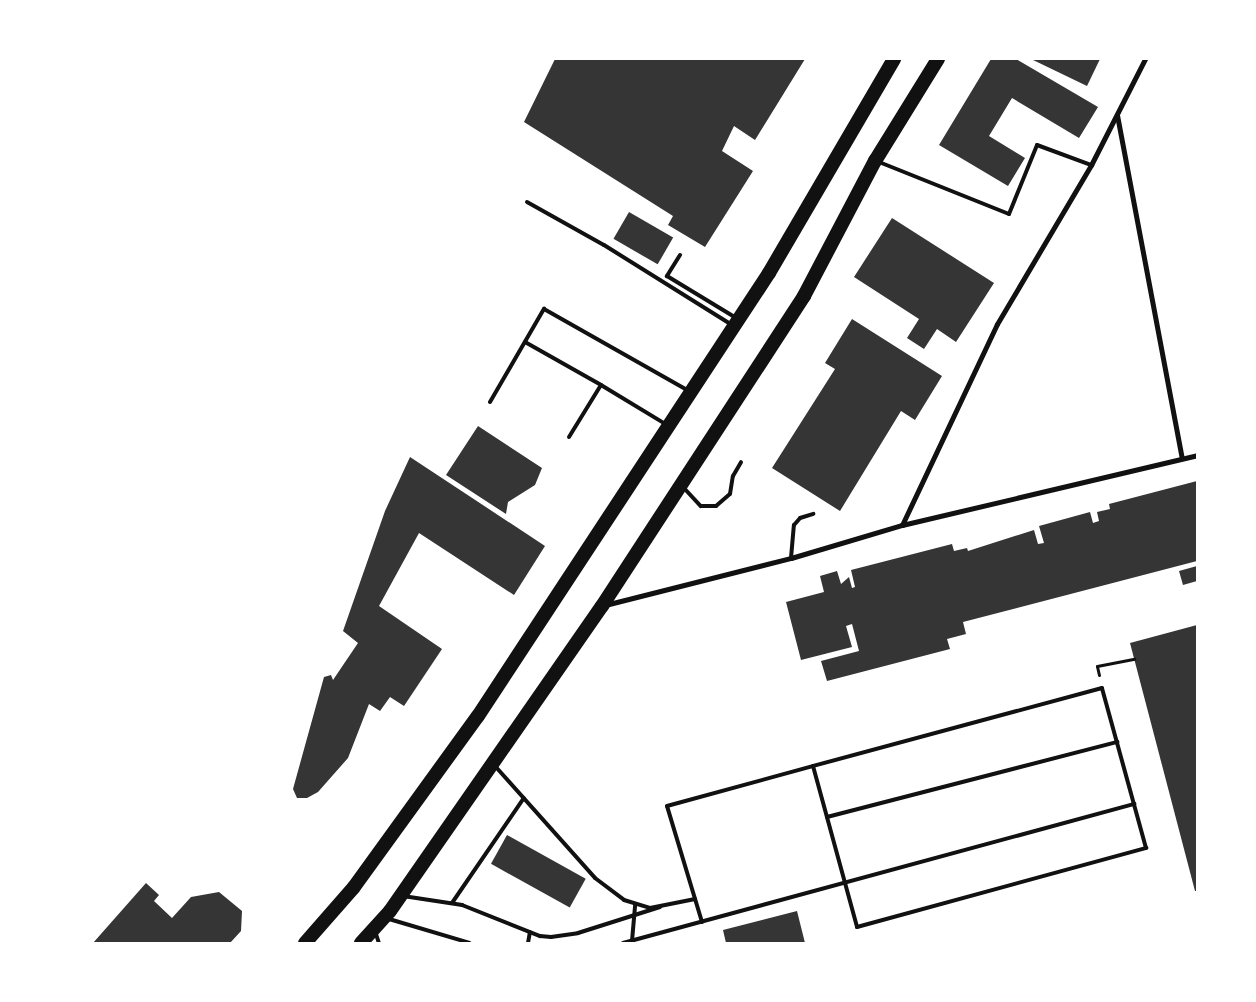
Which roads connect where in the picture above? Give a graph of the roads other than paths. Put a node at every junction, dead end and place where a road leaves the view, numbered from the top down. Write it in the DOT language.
graph roads {
  1 [pos="894,59"];
  2 [pos="938,59"];
  3 [pos="1145,59"];
  4 [pos="1117,115"];
  5 [pos="874,160"];
  6 [pos="1091,166"];
  7 [pos="527,202"];
  8 [pos="680,255"];
  9 [pos="736,323"];
  10 [pos="525,342"];
  11 [pos="600,385"];
  12 [pos="691,392"];
  13 [pos="490,402"];
  14 [pos="668,426"];
  15 [pos="569,437"];
  16 [pos="1197,455"];
  17 [pos="1182,458"];
  18 [pos="742,462"];
  19 [pos="681,485"];
  20 [pos="813,514"];
  21 [pos="902,525"];
  22 [pos="790,558"];
  23 [pos="602,606"];
  24 [pos="1117,742"];
  25 [pos="493,764"];
  26 [pos="813,766"];
  27 [pos="524,798"];
  28 [pos="1134,804"];
  29 [pos="827,817"];
  30 [pos="845,883"];
  31 [pos="401,896"];
  32 [pos="694,899"];
  33 [pos="452,903"];
  34 [pos="635,905"];
  35 [pos="660,907"];
  36 [pos="634,916"];
  37 [pos="384,917"];
  38 [pos="702,922"];
  39 [pos="374,928"];
  40 [pos="530,932"];
  41 [pos="632,941"];
  42 [pos="305,943"];
  43 [pos="361,943"];
  44 [pos="379,943"];
  45 [pos="470,943"];
  46 [pos="528,943"];
  47 [pos="623,943"];
  1 -- 9 [label="highway"];
  2 -- 5 [label="highway"];
  3 -- 4 [label="street"];
  4 -- 6 [label="street"];
  4 -- 17 [label="street"];
  5 -- 6 [label="lane"];
  5 -- 19 [label="highway"];
  6 -- 21 [label="street"];
  7 -- 9 [label="lane"];
  8 -- 9 [label="lane"];
  9 -- 12 [label="highway"];
  10 -- 11 [label="lane"];
  10 -- 12 [label="lane"];
  10 -- 13 [label="lane"];
  11 -- 14 [label="lane"];
  11 -- 15 [label="lane"];
  12 -- 14 [label="highway"];
  14 -- 42 [label="highway"];
  16 -- 17 [label="street"];
  17 -- 21 [label="street"];
  18 -- 19 [label="lane"];
  19 -- 23 [label="highway"];
  20 -- 22 [label="lane"];
  21 -- 22 [label="street"];
  22 -- 23 [label="street"];
  23 -- 25 [label="highway"];
  24 -- 26 [label="lane"];
  24 -- 28 [label="lane"];
  24 -- 29 [label="lane"];
  25 -- 27 [label="lane"];
  25 -- 31 [label="highway"];
  26 -- 29 [label="lane"];
  26 -- 32 [label="lane"];
  27 -- 33 [label="lane"];
  27 -- 34 [label="lane"];
  28 -- 30 [label="lane"];
  28 -- 30 [label="lane"];
  29 -- 30 [label="lane"];
  30 -- 38 [label="lane"];
  31 -- 33 [label="lane"];
  31 -- 37 [label="highway"];
  32 -- 35 [label="lane"];
  32 -- 38 [label="lane"];
  33 -- 40 [label="lane"];
  34 -- 35 [label="lane"];
  34 -- 36 [label="lane"];
  35 -- 36 [label="lane"];
  36 -- 40 [label="lane"];
  36 -- 41 [label="lane"];
  37 -- 39 [label="highway"];
  37 -- 45 [label="lane"];
  38 -- 41 [label="lane"];
  39 -- 43 [label="highway"];
  39 -- 44 [label="lane"];
  40 -- 46 [label="lane"];
  41 -- 47 [label="lane"];
}
